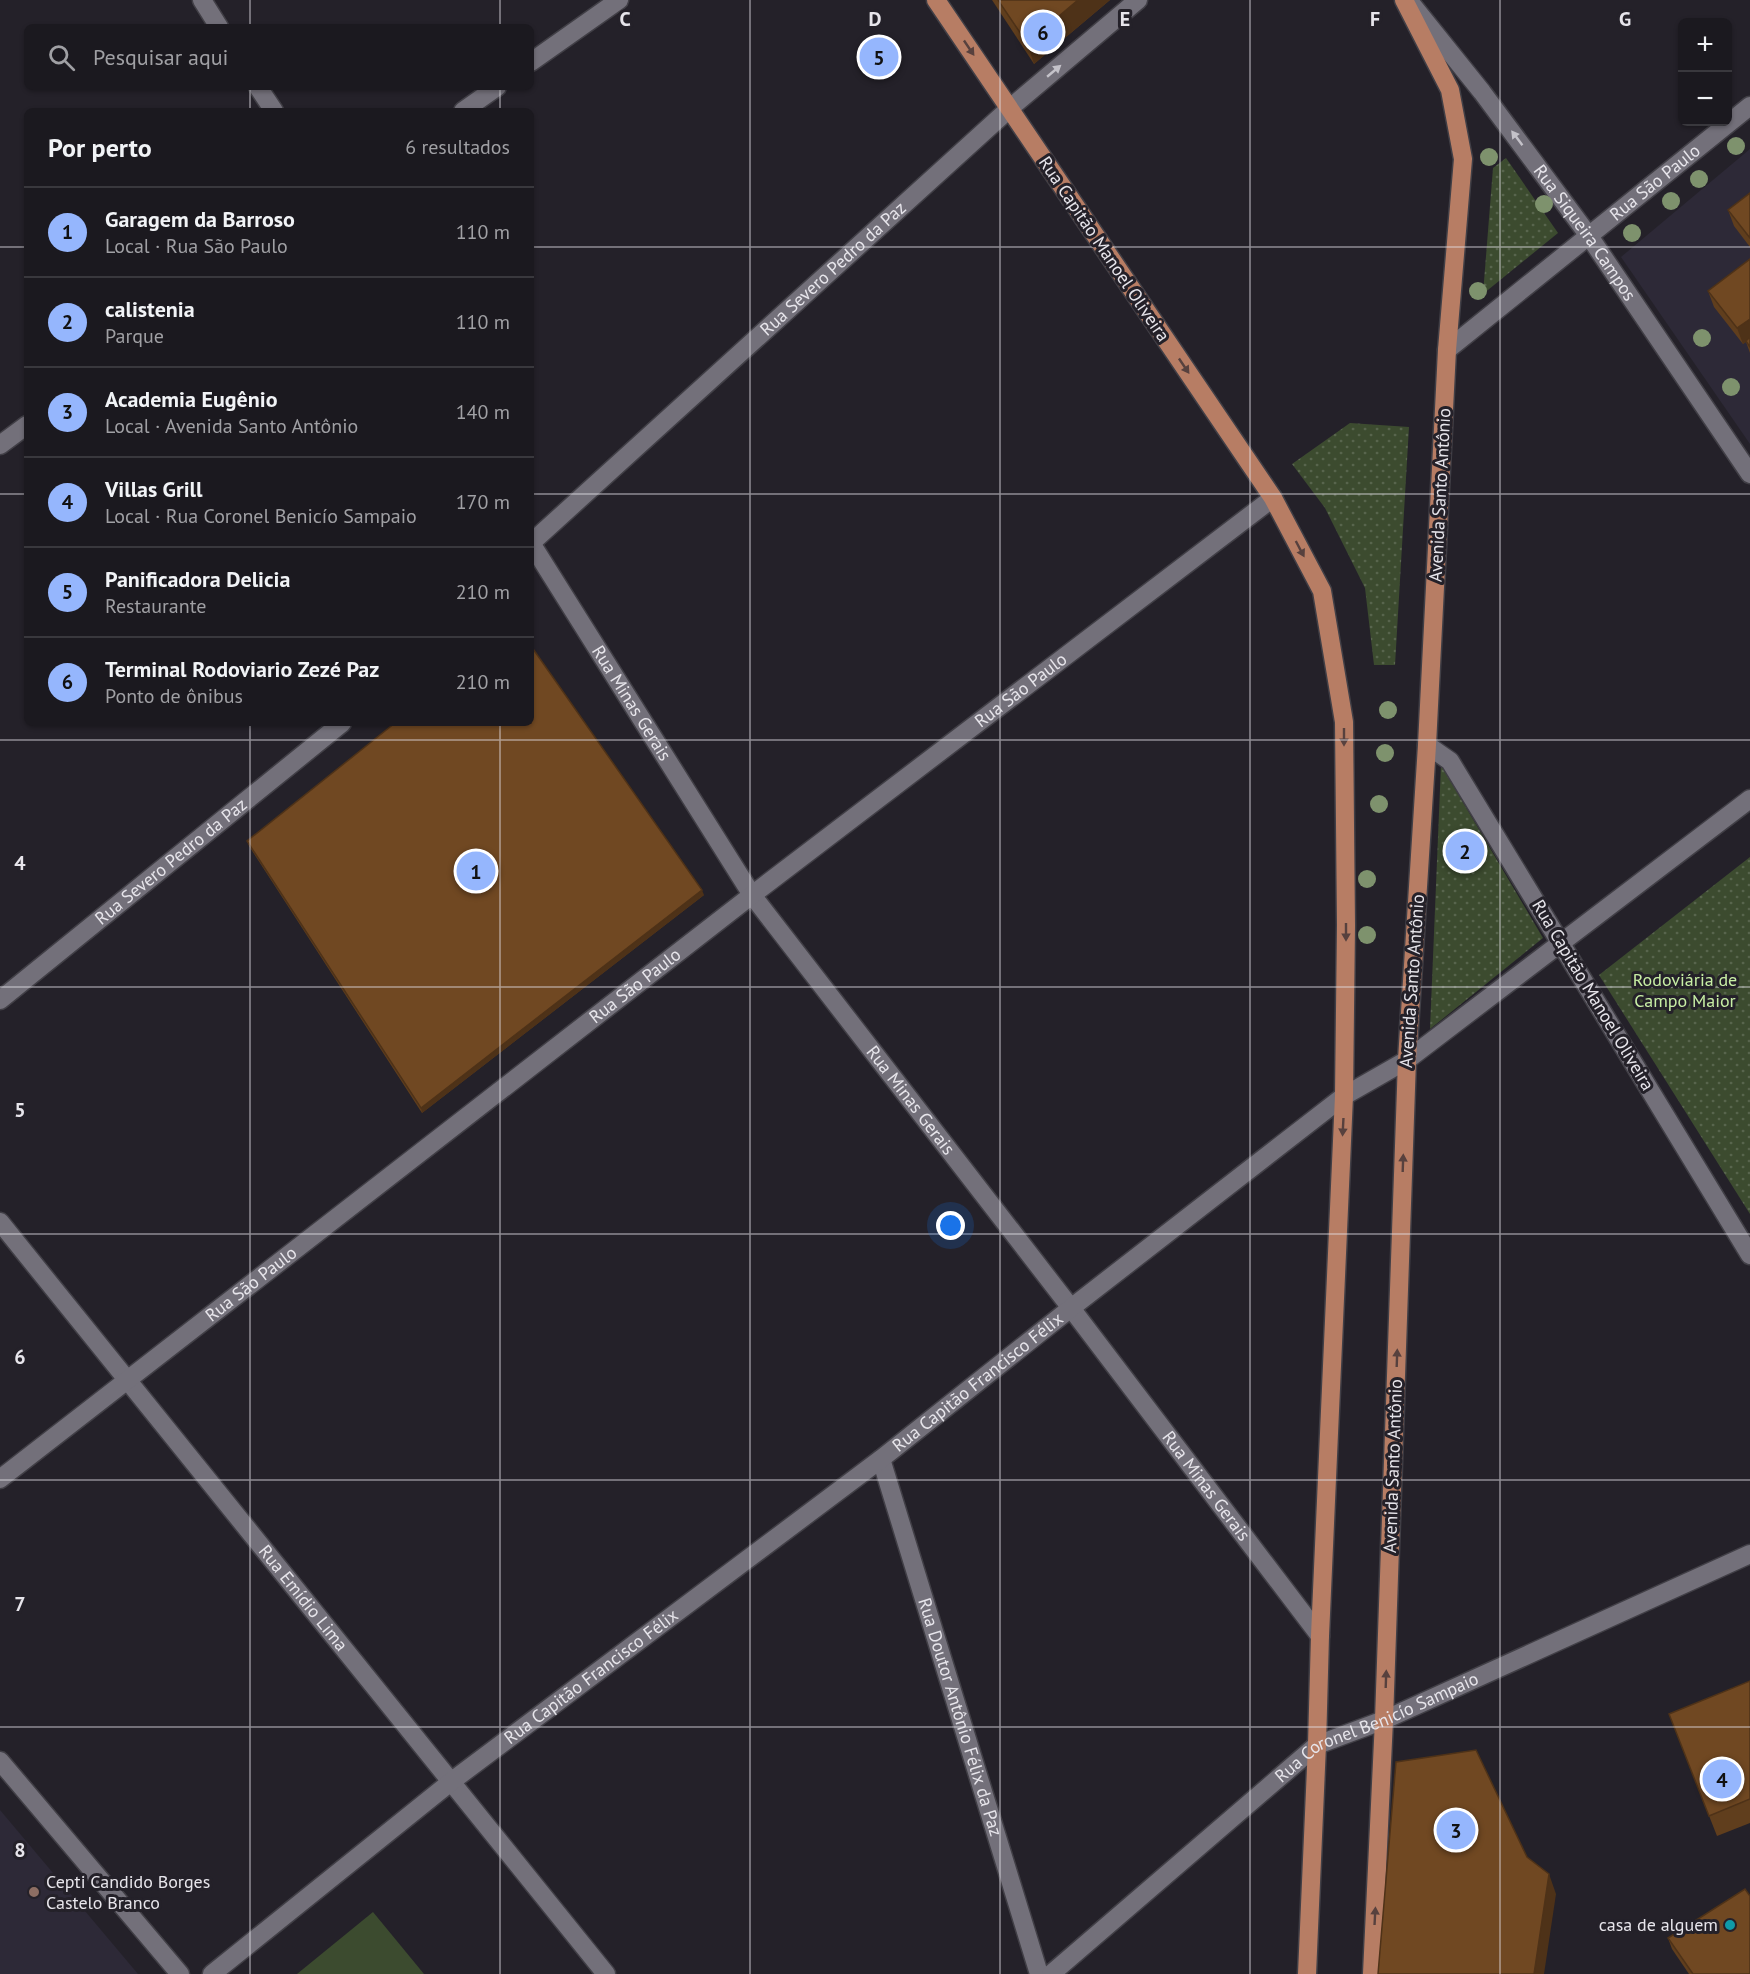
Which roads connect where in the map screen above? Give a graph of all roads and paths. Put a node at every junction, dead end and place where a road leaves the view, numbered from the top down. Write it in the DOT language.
graph roads {
  1 [pos="202,0"];
  2 [pos="619,0"];
  3 [pos="936,0"];
  4 [pos="1138,0"];
  5 [pos="1406,0"];
  6 [pos="217,24"];
  7 [pos="534,61"];
  8 [pos="260,90"];
  9 [pos="492,90"];
  10 [pos="1750,106"];
  11 [pos="271,108"];
  12 [pos="467,108"];
  13 [pos="1009,109"];
  14 [pos="1589,236"];
  15 [pos="1447,350"];
  16 [pos="24,427"];
  17 [pos="0,445"];
  18 [pos="1750,474"];
  19 [pos="1273,498"];
  20 [pos="534,540"];
  21 [pos="534,548"];
  22 [pos="338,726"];
  23 [pos="1427,745"];
  24 [pos="1750,799"];
  25 [pos="752,895"];
  26 [pos="1561,942"];
  27 [pos="0,1000"];
  28 [pos="1407,1060"];
  29 [pos="1344,1096"];
  30 [pos="0,1222"];
  31 [pos="1750,1255"];
  32 [pos="1071,1308"];
  33 [pos="127,1380"];
  34 [pos="880,1459"];
  35 [pos="0,1479"];
  36 [pos="1750,1554"];
  37 [pos="1320,1636"];
  38 [pos="1384,1720"];
  39 [pos="1317,1745"];
  40 [pos="0,1761"];
  41 [pos="452,1781"];
  42 [pos="180,1974"];
  43 [pos="212,1974"];
  44 [pos="606,1974"];
  45 [pos="1040,1974"];
  46 [pos="1051,1974"];
  47 [pos="1307,1974"];
  48 [pos="1372,1974"];
  1 -- 6 [label="street"];
  2 -- 7 [label="street"];
  3 -- 13 [label="main road, Rua Capitão Manoel Oliveira, one-way"];
  13 -- 4 [label="street, Rua Severo Pedro da Paz, one-way"];
  14 -- 5 [label="street, Rua Siqueira Campos, one-way"];
  5 -- 15 [label="main road, Avenida Santo Antônio"];
  8 -- 11 [label="street"];
  9 -- 12 [label="street"];
  10 -- 14 [label="street, Rua São Paulo"];
  13 -- 19 [label="main road, Rua Capitão Manoel Oliveira, one-way"];
  13 -- 20 [label="street, Rua Severo Pedro da Paz"];
  14 -- 15 [label="street, Rua São Paulo"];
  14 -- 18 [label="street, Rua Siqueira Campos"];
  15 -- 23 [label="main road, Avenida Santo Antônio"];
  16 -- 17 [label="street"];
  19 -- 25 [label="street, Rua São Paulo"];
  19 -- 29 [label="main road, one-way"];
  21 -- 25 [label="street, Rua Minas Gerais"];
  22 -- 27 [label="street, Rua Severo Pedro da Paz"];
  23 -- 26 [label="street, Rua Capitão Manoel Oliveira"];
  23 -- 28 [label="main road, Avenida Santo Antônio"];
  24 -- 26 [label="street, Rua Capitão Francisco Félix"];
  25 -- 32 [label="street, Rua Minas Gerais"];
  25 -- 33 [label="street, Rua São Paulo"];
  26 -- 28 [label="street, Rua Capitão Francisco Félix"];
  26 -- 31 [label="street, Rua Capitão Manoel Oliveira"];
  28 -- 29 [label="street, Rua Capitão Francisco Félix"];
  38 -- 28 [label="main road, Avenida Santo Antônio, one-way"];
  29 -- 32 [label="street, Rua Capitão Francisco Félix"];
  29 -- 37 [label="main road, one-way"];
  30 -- 33 [label="street, Rua Emídio Lima"];
  32 -- 34 [label="street, Rua Capitão Francisco Félix"];
  32 -- 37 [label="street, Rua Minas Gerais"];
  33 -- 35 [label="street, Rua São Paulo"];
  33 -- 41 [label="street, Rua Emídio Lima"];
  34 -- 41 [label="street, Rua Capitão Francisco Félix"];
  34 -- 45 [label="street, Rua Doutor Antônio Félix da Paz"];
  36 -- 38 [label="street, Rua Coronel Benicío Sampaio"];
  37 -- 39 [label="main road"];
  38 -- 39 [label="street, Rua Coronel Benicío Sampaio"];
  48 -- 38 [label="main road, Avenida Santo Antônio, one-way"];
  39 -- 46 [label="street, Rua Coronel Benicío Sampaio"];
  39 -- 47 [label="main road"];
  40 -- 42 [label="street"];
  41 -- 43 [label="street, Rua Capitão Francisco Félix"];
  41 -- 44 [label="street, Rua Emídio Lima"];
}
